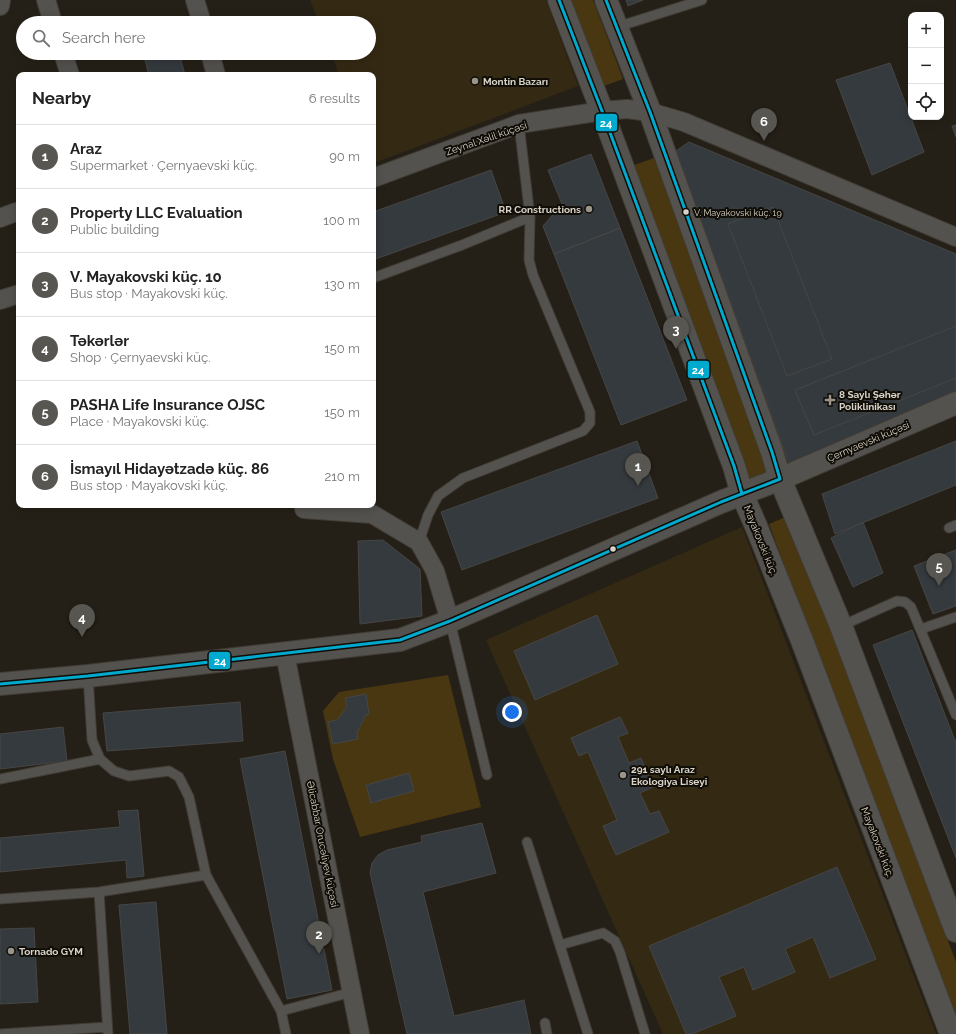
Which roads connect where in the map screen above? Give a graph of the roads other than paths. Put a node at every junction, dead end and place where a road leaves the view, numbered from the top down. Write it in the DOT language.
graph roads {
  1 [pos="0,0"];
  2 [pos="46,0"];
  3 [pos="195,0"];
  4 [pos="559,0"];
  5 [pos="606,0"];
  6 [pos="702,0"];
  7 [pos="0,6"];
  8 [pos="51,16"];
  9 [pos="200,16"];
  10 [pos="617,27"];
  11 [pos="65,60"];
  12 [pos="212,60"];
  13 [pos="69,72"];
  14 [pos="215,72"];
  15 [pos="602,111"];
  16 [pos="650,112"];
  17 [pos="519,124"];
  18 [pos="376,177"];
  19 [pos="530,217"];
  20 [pos="956,237"];
  21 [pos="376,277"];
  22 [pos="16,295"];
  23 [pos="0,300"];
  24 [pos="956,403"];
  25 [pos="780,479"];
  26 [pos="742,494"];
  27 [pos="304,509"];
  28 [pos="419,542"];
  29 [pos="956,617"];
  30 [pos="450,620"];
  31 [pos="840,626"];
  32 [pos="921,630"];
  33 [pos="285,654"];
  34 [pos="88,676"];
  35 [pos="0,684"];
  36 [pos="956,715"];
  37 [pos="100,759"];
  38 [pos="487,775"];
  39 [pos="0,779"];
  40 [pos="528,842"];
  41 [pos="206,875"];
  42 [pos="99,892"];
  43 [pos="0,899"];
  44 [pos="956,931"];
  45 [pos="560,944"];
  46 [pos="352,992"];
  47 [pos="281,1011"];
  48 [pos="545,1023"];
  49 [pos="108,1030"];
  50 [pos="62,1032"];
  51 [pos="0,1034"];
  52 [pos="11,1034"];
  53 [pos="286,1034"];
  54 [pos="360,1034"];
  55 [pos="547,1034"];
  56 [pos="588,1034"];
  57 [pos="645,1034"];
  58 [pos="951,1034"];
  1 -- 7 [label="street"];
  2 -- 8 [label="street"];
  3 -- 9 [label="street"];
  4 -- 15 [label="street, Mayakovski küç."];
  5 -- 10 [label="street"];
  6 -- 10 [label="lane"];
  10 -- 16 [label="street"];
  11 -- 13 [label="street"];
  12 -- 14 [label="street"];
  15 -- 16 [label="street, Zeynal Xəlil küçəsi"];
  15 -- 17 [label="street, Zeynal Xəlil küçəsi"];
  15 -- 26 [label="street, Mayakovski küç."];
  16 -- 20 [label="street, Zeynal Xəlil küçəsi"];
  16 -- 25 [label="street"];
  17 -- 18 [label="street, Zeynal Xəlil küçəsi"];
  17 -- 19 [label="lane"];
  19 -- 21 [label="lane"];
  19 -- 28 [label="lane"];
  22 -- 23 [label="street"];
  24 -- 25 [label="street, Çernyaevski küçəsi"];
  25 -- 26 [label="street, Çernyaevski küçəsi"];
  25 -- 31 [label="street"];
  26 -- 30 [label="street, Çernyaevski küçəsi"];
  26 -- 58 [label="street, Mayakovski küç."];
  27 -- 28 [label="street"];
  28 -- 30 [label="street"];
  29 -- 32 [label="lane"];
  30 -- 33 [label="street, Çernyaevski küçəsi"];
  30 -- 38 [label="lane"];
  31 -- 32 [label="lane"];
  31 -- 44 [label="street"];
  32 -- 36 [label="lane"];
  33 -- 34 [label="street, Çernyaevski küçəsi"];
  33 -- 46 [label="street, Əlicabbar Orucəliyev küçəsi"];
  34 -- 35 [label="street, Çernyaevski küçəsi"];
  34 -- 37 [label="lane"];
  37 -- 39 [label="lane"];
  37 -- 41 [label="lane"];
  40 -- 45 [label="lane"];
  41 -- 42 [label="lane"];
  41 -- 47 [label="lane"];
  42 -- 43 [label="lane"];
  42 -- 49 [label="lane"];
  45 -- 56 [label="lane"];
  45 -- 57 [label="lane"];
  46 -- 47 [label="lane"];
  46 -- 54 [label="street, Əlicabbar Orucəliyev küçəsi"];
  47 -- 53 [label="lane"];
  48 -- 55 [label="lane"];
  49 -- 50 [label="lane"];
  50 -- 52 [label="lane"];
  51 -- 52 [label="lane"];
}
